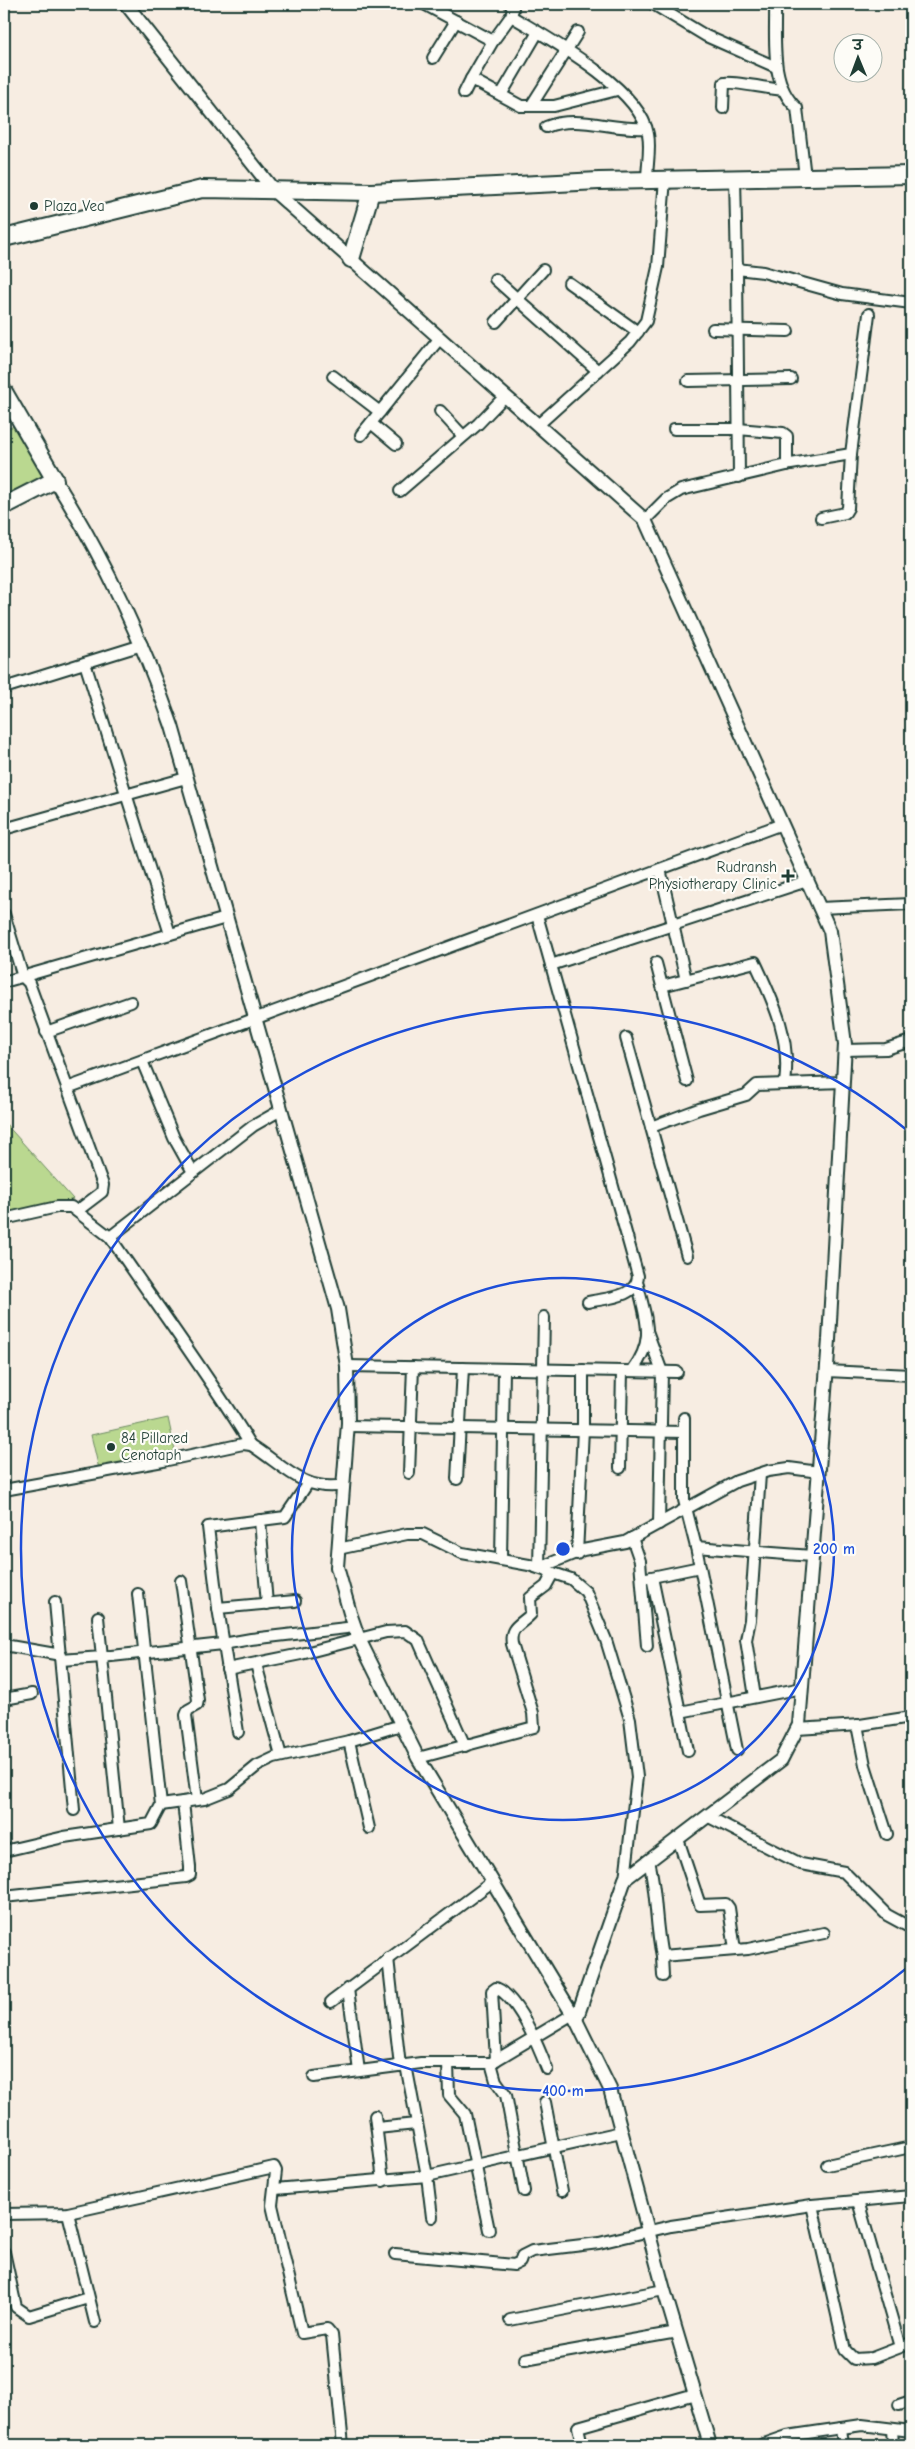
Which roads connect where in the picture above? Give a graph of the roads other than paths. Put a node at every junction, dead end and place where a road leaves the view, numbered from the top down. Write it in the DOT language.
graph roads {
  1 [pos="126,4"];
  2 [pos="424,4"];
  3 [pos="510,4"];
  4 [pos="653,4"];
  5 [pos="775,4"];
  6 [pos="511,16"];
  7 [pos="456,21"];
  8 [pos="538,32"];
  9 [pos="578,32"];
  10 [pos="493,41"];
  11 [pos="566,49"];
  12 [pos="433,58"];
  13 [pos="776,67"];
  14 [pos="471,79"];
  15 [pos="618,90"];
  16 [pos="782,90"];
  17 [pos="464,93"];
  18 [pos="501,95"];
  19 [pos="531,106"];
  20 [pos="723,108"];
  21 [pos="546,127"];
  22 [pos="646,128"];
  23 [pos="911,175"];
  24 [pos="805,177"];
  25 [pos="735,178"];
  26 [pos="665,179"];
  27 [pos="647,180"];
  28 [pos="275,192"];
  29 [pos="371,192"];
  30 [pos="4,238"];
  31 [pos="351,259"];
  32 [pos="737,269"];
  33 [pos="543,270"];
  34 [pos="495,279"];
  35 [pos="569,283"];
  36 [pos="517,299"];
  37 [pos="911,304"];
  38 [pos="869,314"];
  39 [pos="496,322"];
  40 [pos="713,329"];
  41 [pos="738,329"];
  42 [pos="788,331"];
  43 [pos="638,332"];
  44 [pos="440,338"];
  45 [pos="598,371"];
  46 [pos="333,376"];
  47 [pos="791,379"];
  48 [pos="688,381"];
  49 [pos="738,381"];
  50 [pos="4,392"];
  51 [pos="505,396"];
  52 [pos="440,411"];
  53 [pos="380,412"];
  54 [pos="372,423"];
  55 [pos="538,425"];
  56 [pos="674,429"];
  57 [pos="738,429"];
  58 [pos="361,435"];
  59 [pos="464,436"];
  60 [pos="396,444"];
  61 [pos="851,454"];
  62 [pos="787,465"];
  63 [pos="739,477"];
  64 [pos="55,480"];
  65 [pos="400,491"];
  66 [pos="4,506"];
  67 [pos="821,518"];
  68 [pos="645,520"];
  69 [pos="142,645"];
  70 [pos="85,663"];
  71 [pos="4,688"];
  72 [pos="186,778"];
  73 [pos="126,795"];
  74 [pos="782,824"];
  75 [pos="4,829"];
  76 [pos="660,869"];
  77 [pos="807,881"];
  78 [pos="911,904"];
  79 [pos="819,908"];
  80 [pos="4,914"];
  81 [pos="537,914"];
  82 [pos="226,918"];
  83 [pos="673,925"];
  84 [pos="170,934"];
  85 [pos="656,963"];
  86 [pos="551,965"];
  87 [pos="23,976"];
  88 [pos="686,980"];
  89 [pos="4,982"];
  90 [pos="662,986"];
  91 [pos="131,1002"];
  92 [pos="255,1020"];
  93 [pos="46,1032"];
  94 [pos="626,1038"];
  95 [pos="911,1041"];
  96 [pos="845,1050"];
  97 [pos="142,1061"];
  98 [pos="687,1081"];
  99 [pos="843,1082"];
  100 [pos="785,1084"];
  101 [pos="67,1088"];
  102 [pos="281,1110"];
  103 [pos="651,1127"];
  104 [pos="193,1172"];
  105 [pos="77,1211"];
  106 [pos="4,1219"];
  107 [pos="110,1237"];
  108 [pos="686,1256"];
  109 [pos="638,1285"];
  110 [pos="588,1302"];
  111 [pos="544,1317"];
  112 [pos="647,1331"];
  113 [pos="347,1366"];
  114 [pos="413,1367"];
  115 [pos="463,1368"];
  116 [pos="504,1368"];
  117 [pos="544,1369"];
  118 [pos="582,1370"];
  119 [pos="627,1371"];
  120 [pos="827,1371"];
  121 [pos="662,1372"];
  122 [pos="677,1372"];
  123 [pos="911,1375"];
  124 [pos="684,1418"];
  125 [pos="348,1426"];
  126 [pos="409,1427"];
  127 [pos="459,1428"];
  128 [pos="504,1428"];
  129 [pos="543,1429"];
  130 [pos="583,1429"];
  131 [pos="620,1430"];
  132 [pos="661,1431"];
  133 [pos="684,1432"];
  134 [pos="251,1445"];
  135 [pos="620,1468"];
  136 [pos="819,1472"];
  137 [pos="409,1473"];
  138 [pos="760,1474"];
  139 [pos="457,1479"];
  140 [pos="308,1482"];
  141 [pos="344,1486"];
  142 [pos="4,1490"];
  143 [pos="686,1510"];
  144 [pos="260,1520"];
  145 [pos="659,1524"];
  146 [pos="632,1538"];
  147 [pos="696,1547"];
  148 [pos="338,1549"];
  149 [pos="754,1552"];
  150 [pos="577,1554"];
  151 [pos="812,1556"];
  152 [pos="501,1560"];
  153 [pos="700,1567"];
  154 [pos="539,1568"];
  155 [pos="553,1573"];
  156 [pos="652,1576"];
  157 [pos="641,1579"];
  158 [pos="181,1582"];
  159 [pos="138,1594"];
  160 [pos="295,1601"];
  161 [pos="55,1602"];
  162 [pos="266,1604"];
  163 [pos="218,1608"];
  164 [pos="98,1617"];
  165 [pos="357,1633"];
  166 [pos="223,1644"];
  167 [pos="4,1645"];
  168 [pos="647,1646"];
  169 [pos="190,1648"];
  170 [pos="144,1652"];
  171 [pos="102,1657"];
  172 [pos="61,1658"];
  173 [pos="256,1664"];
  174 [pos="227,1670"];
  175 [pos="802,1688"];
  176 [pos="32,1694"];
  177 [pos="755,1697"];
  178 [pos="4,1699"];
  179 [pos="728,1702"];
  180 [pos="680,1712"];
  181 [pos="911,1717"];
  182 [pos="401,1725"];
  183 [pos="857,1725"];
  184 [pos="797,1729"];
  185 [pos="238,1732"];
  186 [pos="349,1741"];
  187 [pos="465,1746"];
  188 [pos="737,1750"];
  189 [pos="688,1751"];
  190 [pos="281,1756"];
  191 [pos="418,1758"];
  192 [pos="197,1800"];
  193 [pos="183,1802"];
  194 [pos="161,1805"];
  195 [pos="74,1810"];
  196 [pos="706,1816"];
  197 [pos="119,1828"];
  198 [pos="369,1828"];
  199 [pos="887,1834"];
  200 [pos="678,1839"];
  201 [pos="4,1851"];
  202 [pos="648,1861"];
  203 [pos="625,1879"];
  204 [pos="492,1882"];
  205 [pos="4,1897"];
  206 [pos="911,1928"];
  207 [pos="824,1933"];
  208 [pos="735,1950"];
  209 [pos="662,1956"];
  210 [pos="388,1958"];
  211 [pos="663,1976"];
  212 [pos="348,1989"];
  213 [pos="331,2002"];
  214 [pos="574,2017"];
  215 [pos="535,2037"];
  216 [pos="493,2062"];
  217 [pos="448,2063"];
  218 [pos="403,2066"];
  219 [pos="547,2069"];
  220 [pos="359,2071"];
  221 [pos="314,2077"];
  222 [pos="545,2102"];
  223 [pos="375,2116"];
  224 [pos="416,2124"];
  225 [pos="377,2128"];
  226 [pos="621,2132"];
  227 [pos="911,2146"];
  228 [pos="552,2148"];
  229 [pos="517,2156"];
  230 [pos="827,2165"];
  231 [pos="475,2166"];
  232 [pos="427,2176"];
  233 [pos="383,2181"];
  234 [pos="275,2189"];
  235 [pos="524,2191"];
  236 [pos="562,2191"];
  237 [pos="911,2196"];
  238 [pos="858,2201"];
  239 [pos="812,2205"];
  240 [pos="68,2212"];
  241 [pos="4,2214"];
  242 [pos="432,2216"];
  243 [pos="489,2230"];
  244 [pos="649,2233"];
  245 [pos="4,2252"];
  246 [pos="395,2254"];
  247 [pos="664,2290"];
  248 [pos="88,2298"];
  249 [pos="9,2300"];
  250 [pos="510,2320"];
  251 [pos="95,2322"];
  252 [pos="677,2332"];
  253 [pos="911,2343"];
  254 [pos="900,2347"];
  255 [pos="525,2359"];
  256 [pos="694,2394"];
  257 [pos="911,2401"];
  258 [pos="899,2405"];
  259 [pos="841,2428"];
  260 [pos="892,2429"];
  261 [pos="911,2431"];
  262 [pos="794,2440"];
  263 [pos="343,2445"];
  264 [pos="582,2445"];
  265 [pos="710,2445"];
  266 [pos="761,2445"];
  267 [pos="842,2445"];
  268 [pos="893,2445"];
  1 -- 28 [label="street"];
  2 -- 7 [label="street"];
  3 -- 6 [label="street"];
  4 -- 13 [label="street"];
  5 -- 13 [label="street"];
  6 -- 8 [label="street"];
  6 -- 10 [label="street"];
  7 -- 10 [label="street"];
  7 -- 12 [label="street"];
  8 -- 11 [label="street"];
  8 -- 18 [label="street"];
  9 -- 11 [label="street"];
  10 -- 14 [label="street"];
  11 -- 15 [label="street"];
  11 -- 19 [label="street"];
  13 -- 16 [label="street"];
  14 -- 17 [label="street"];
  14 -- 18 [label="street"];
  15 -- 19 [label="street"];
  15 -- 22 [label="street"];
  16 -- 20 [label="street"];
  16 -- 24 [label="street"];
  18 -- 19 [label="street"];
  21 -- 22 [label="street"];
  22 -- 27 [label="street"];
  23 -- 24 [label="main road"];
  24 -- 25 [label="main road"];
  25 -- 26 [label="main road"];
  25 -- 32 [label="street"];
  26 -- 27 [label="main road"];
  26 -- 43 [label="street"];
  27 -- 29 [label="main road"];
  28 -- 29 [label="main road"];
  28 -- 30 [label="main road"];
  28 -- 31 [label="street"];
  29 -- 31 [label="main road"];
  31 -- 44 [label="street"];
  32 -- 37 [label="street"];
  32 -- 41 [label="street"];
  33 -- 36 [label="street"];
  34 -- 36 [label="street"];
  35 -- 43 [label="street"];
  36 -- 39 [label="street"];
  36 -- 45 [label="street"];
  38 -- 61 [label="street"];
  40 -- 41 [label="street"];
  41 -- 42 [label="street"];
  41 -- 49 [label="street"];
  43 -- 45 [label="street"];
  44 -- 51 [label="street"];
  44 -- 53 [label="street"];
  45 -- 55 [label="street"];
  46 -- 53 [label="street"];
  47 -- 49 [label="street"];
  48 -- 49 [label="street"];
  49 -- 57 [label="street"];
  50 -- 64 [label="main road"];
  51 -- 55 [label="street"];
  51 -- 59 [label="street"];
  52 -- 59 [label="street"];
  53 -- 54 [label="street"];
  54 -- 58 [label="street"];
  54 -- 60 [label="street"];
  55 -- 68 [label="street"];
  56 -- 57 [label="street"];
  57 -- 62 [label="street"];
  57 -- 63 [label="street"];
  59 -- 65 [label="street"];
  61 -- 62 [label="street"];
  61 -- 67 [label="street"];
  62 -- 63 [label="street"];
  63 -- 68 [label="street"];
  64 -- 66 [label="main road"];
  64 -- 69 [label="street"];
  68 -- 74 [label="street"];
  69 -- 70 [label="street"];
  69 -- 72 [label="street"];
  70 -- 71 [label="street"];
  70 -- 73 [label="street"];
  72 -- 73 [label="street"];
  72 -- 82 [label="street"];
  73 -- 75 [label="street"];
  73 -- 84 [label="street"];
  74 -- 76 [label="street"];
  74 -- 77 [label="street"];
  76 -- 81 [label="street"];
  76 -- 83 [label="street"];
  77 -- 79 [label="street"];
  77 -- 83 [label="street"];
  78 -- 79 [label="street"];
  79 -- 96 [label="street"];
  80 -- 87 [label="street"];
  81 -- 86 [label="street"];
  81 -- 92 [label="street"];
  82 -- 84 [label="street"];
  82 -- 92 [label="street"];
  83 -- 86 [label="street"];
  83 -- 88 [label="street"];
  84 -- 87 [label="street"];
  85 -- 90 [label="street"];
  86 -- 109 [label="street"];
  87 -- 89 [label="street"];
  87 -- 93 [label="street"];
  88 -- 90 [label="street"];
  88 -- 100 [label="street"];
  90 -- 98 [label="street"];
  91 -- 93 [label="street"];
  92 -- 97 [label="street"];
  92 -- 102 [label="street"];
  93 -- 101 [label="street"];
  94 -- 103 [label="street"];
  95 -- 96 [label="street"];
  96 -- 99 [label="street"];
  97 -- 101 [label="street"];
  97 -- 104 [label="street"];
  99 -- 100 [label="street"];
  99 -- 120 [label="street"];
  100 -- 103 [label="street"];
  101 -- 105 [label="street"];
  102 -- 104 [label="street"];
  102 -- 113 [label="street"];
  103 -- 108 [label="street"];
  104 -- 107 [label="street"];
  105 -- 106 [label="street"];
  105 -- 107 [label="street"];
  107 -- 134 [label="street"];
  109 -- 110 [label="street"];
  109 -- 112 [label="street"];
  111 -- 117 [label="street"];
  112 -- 119 [label="street"];
  112 -- 121 [label="street"];
  113 -- 114 [label="street"];
  113 -- 125 [label="street"];
  114 -- 115 [label="street"];
  114 -- 126 [label="street"];
  115 -- 116 [label="street"];
  115 -- 127 [label="street"];
  116 -- 117 [label="street"];
  116 -- 128 [label="street"];
  117 -- 118 [label="street"];
  117 -- 129 [label="street"];
  118 -- 119 [label="street"];
  118 -- 130 [label="street"];
  119 -- 121 [label="street"];
  119 -- 131 [label="street"];
  120 -- 123 [label="street"];
  120 -- 136 [label="street"];
  121 -- 122 [label="street"];
  121 -- 132 [label="street"];
  124 -- 133 [label="street"];
  125 -- 126 [label="street"];
  125 -- 141 [label="street"];
  126 -- 127 [label="street"];
  126 -- 137 [label="street"];
  127 -- 128 [label="street"];
  127 -- 139 [label="street"];
  128 -- 129 [label="street"];
  128 -- 152 [label="street"];
  129 -- 130 [label="street"];
  129 -- 154 [label="street"];
  130 -- 131 [label="street"];
  130 -- 150 [label="street"];
  131 -- 132 [label="street"];
  131 -- 135 [label="street"];
  132 -- 133 [label="street"];
  132 -- 145 [label="street"];
  133 -- 143 [label="street"];
  134 -- 140 [label="street"];
  134 -- 142 [label="street"];
  136 -- 138 [label="street"];
  136 -- 151 [label="street"];
  138 -- 143 [label="street"];
  138 -- 149 [label="street"];
  140 -- 141 [label="street"];
  140 -- 144 [label="street"];
  141 -- 148 [label="street"];
  143 -- 145 [label="street"];
  143 -- 147 [label="street"];
  144 -- 162 [label="street"];
  144 -- 163 [label="street"];
  145 -- 146 [label="street"];
  146 -- 150 [label="street"];
  146 -- 157 [label="street"];
  147 -- 149 [label="street"];
  147 -- 153 [label="street"];
  148 -- 152 [label="street"];
  148 -- 165 [label="street"];
  149 -- 151 [label="street"];
  149 -- 177 [label="street"];
  150 -- 154 [label="street"];
  151 -- 175 [label="street"];
  152 -- 154 [label="street"];
  153 -- 156 [label="street"];
  153 -- 179 [label="street"];
  154 -- 155 [label="street"];
  155 -- 187 [label="street"];
  155 -- 203 [label="street"];
  156 -- 157 [label="street"];
  156 -- 180 [label="street"];
  157 -- 168 [label="street"];
  158 -- 169 [label="street"];
  159 -- 170 [label="street"];
  160 -- 162 [label="street"];
  161 -- 172 [label="street"];
  162 -- 163 [label="street"];
  163 -- 166 [label="street"];
  164 -- 171 [label="street"];
  165 -- 166 [label="street"];
  165 -- 173 [label="street"];
  165 -- 182 [label="street"];
  165 -- 187 [label="street"];
  166 -- 169 [label="street"];
  166 -- 174 [label="street"];
  167 -- 172 [label="street"];
  169 -- 170 [label="street"];
  169 -- 192 [label="street"];
  170 -- 171 [label="street"];
  170 -- 194 [label="street"];
  171 -- 172 [label="street"];
  171 -- 197 [label="street"];
  172 -- 195 [label="street"];
  173 -- 174 [label="street"];
  173 -- 190 [label="street"];
  174 -- 185 [label="street"];
  175 -- 177 [label="street"];
  175 -- 184 [label="street"];
  176 -- 178 [label="street"];
  177 -- 179 [label="street"];
  179 -- 180 [label="street"];
  179 -- 188 [label="street"];
  180 -- 189 [label="street"];
  181 -- 183 [label="street"];
  182 -- 186 [label="street"];
  182 -- 191 [label="street"];
  183 -- 184 [label="street"];
  183 -- 199 [label="street"];
  184 -- 196 [label="street"];
  186 -- 190 [label="street"];
  186 -- 198 [label="street"];
  187 -- 191 [label="street"];
  190 -- 192 [label="street"];
  191 -- 204 [label="street"];
  192 -- 193 [label="street"];
  193 -- 194 [label="street"];
  193 -- 205 [label="street"];
  194 -- 197 [label="street"];
  196 -- 200 [label="street"];
  196 -- 206 [label="street"];
  197 -- 201 [label="street"];
  200 -- 202 [label="street"];
  200 -- 208 [label="street"];
  202 -- 203 [label="street"];
  202 -- 209 [label="street"];
  203 -- 214 [label="street"];
  204 -- 210 [label="street"];
  204 -- 214 [label="street"];
  207 -- 208 [label="street"];
  208 -- 209 [label="street"];
  209 -- 211 [label="street"];
  210 -- 212 [label="street"];
  210 -- 218 [label="street"];
  212 -- 213 [label="street"];
  212 -- 220 [label="street"];
  214 -- 215 [label="street"];
  214 -- 226 [label="street"];
  215 -- 216 [label="street"];
  215 -- 216 [label="street"];
  215 -- 219 [label="street"];
  216 -- 217 [label="street"];
  216 -- 229 [label="street"];
  217 -- 218 [label="street"];
  217 -- 231 [label="street"];
  218 -- 220 [label="street"];
  218 -- 224 [label="street"];
  220 -- 221 [label="street"];
  222 -- 228 [label="street"];
  223 -- 225 [label="street"];
  224 -- 225 [label="street"];
  224 -- 232 [label="street"];
  225 -- 233 [label="street"];
  226 -- 228 [label="street"];
  226 -- 244 [label="street"];
  227 -- 230 [label="street"];
  228 -- 229 [label="street"];
  228 -- 236 [label="street"];
  229 -- 231 [label="street"];
  229 -- 235 [label="street"];
  231 -- 232 [label="street"];
  231 -- 243 [label="street"];
  232 -- 233 [label="street"];
  232 -- 242 [label="street"];
  233 -- 234 [label="street"];
  234 -- 240 [label="street"];
  234 -- 263 [label="street"];
  237 -- 238 [label="street"];
  238 -- 239 [label="street"];
  238 -- 254 [label="street"];
  239 -- 244 [label="street"];
  239 -- 254 [label="street"];
  240 -- 241 [label="street"];
  240 -- 248 [label="street"];
  244 -- 246 [label="street"];
  244 -- 247 [label="street"];
  245 -- 249 [label="street"];
  247 -- 250 [label="street"];
  247 -- 252 [label="street"];
  248 -- 249 [label="street"];
  248 -- 251 [label="street"];
  252 -- 255 [label="street"];
  252 -- 256 [label="street"];
  253 -- 254 [label="street"];
  256 -- 264 [label="street"];
  256 -- 265 [label="street"];
  257 -- 258 [label="street"];
  259 -- 260 [label="street"];
  259 -- 262 [label="street"];
  259 -- 267 [label="street"];
  260 -- 261 [label="street"];
  260 -- 268 [label="street"];
  262 -- 266 [label="street"];
}
